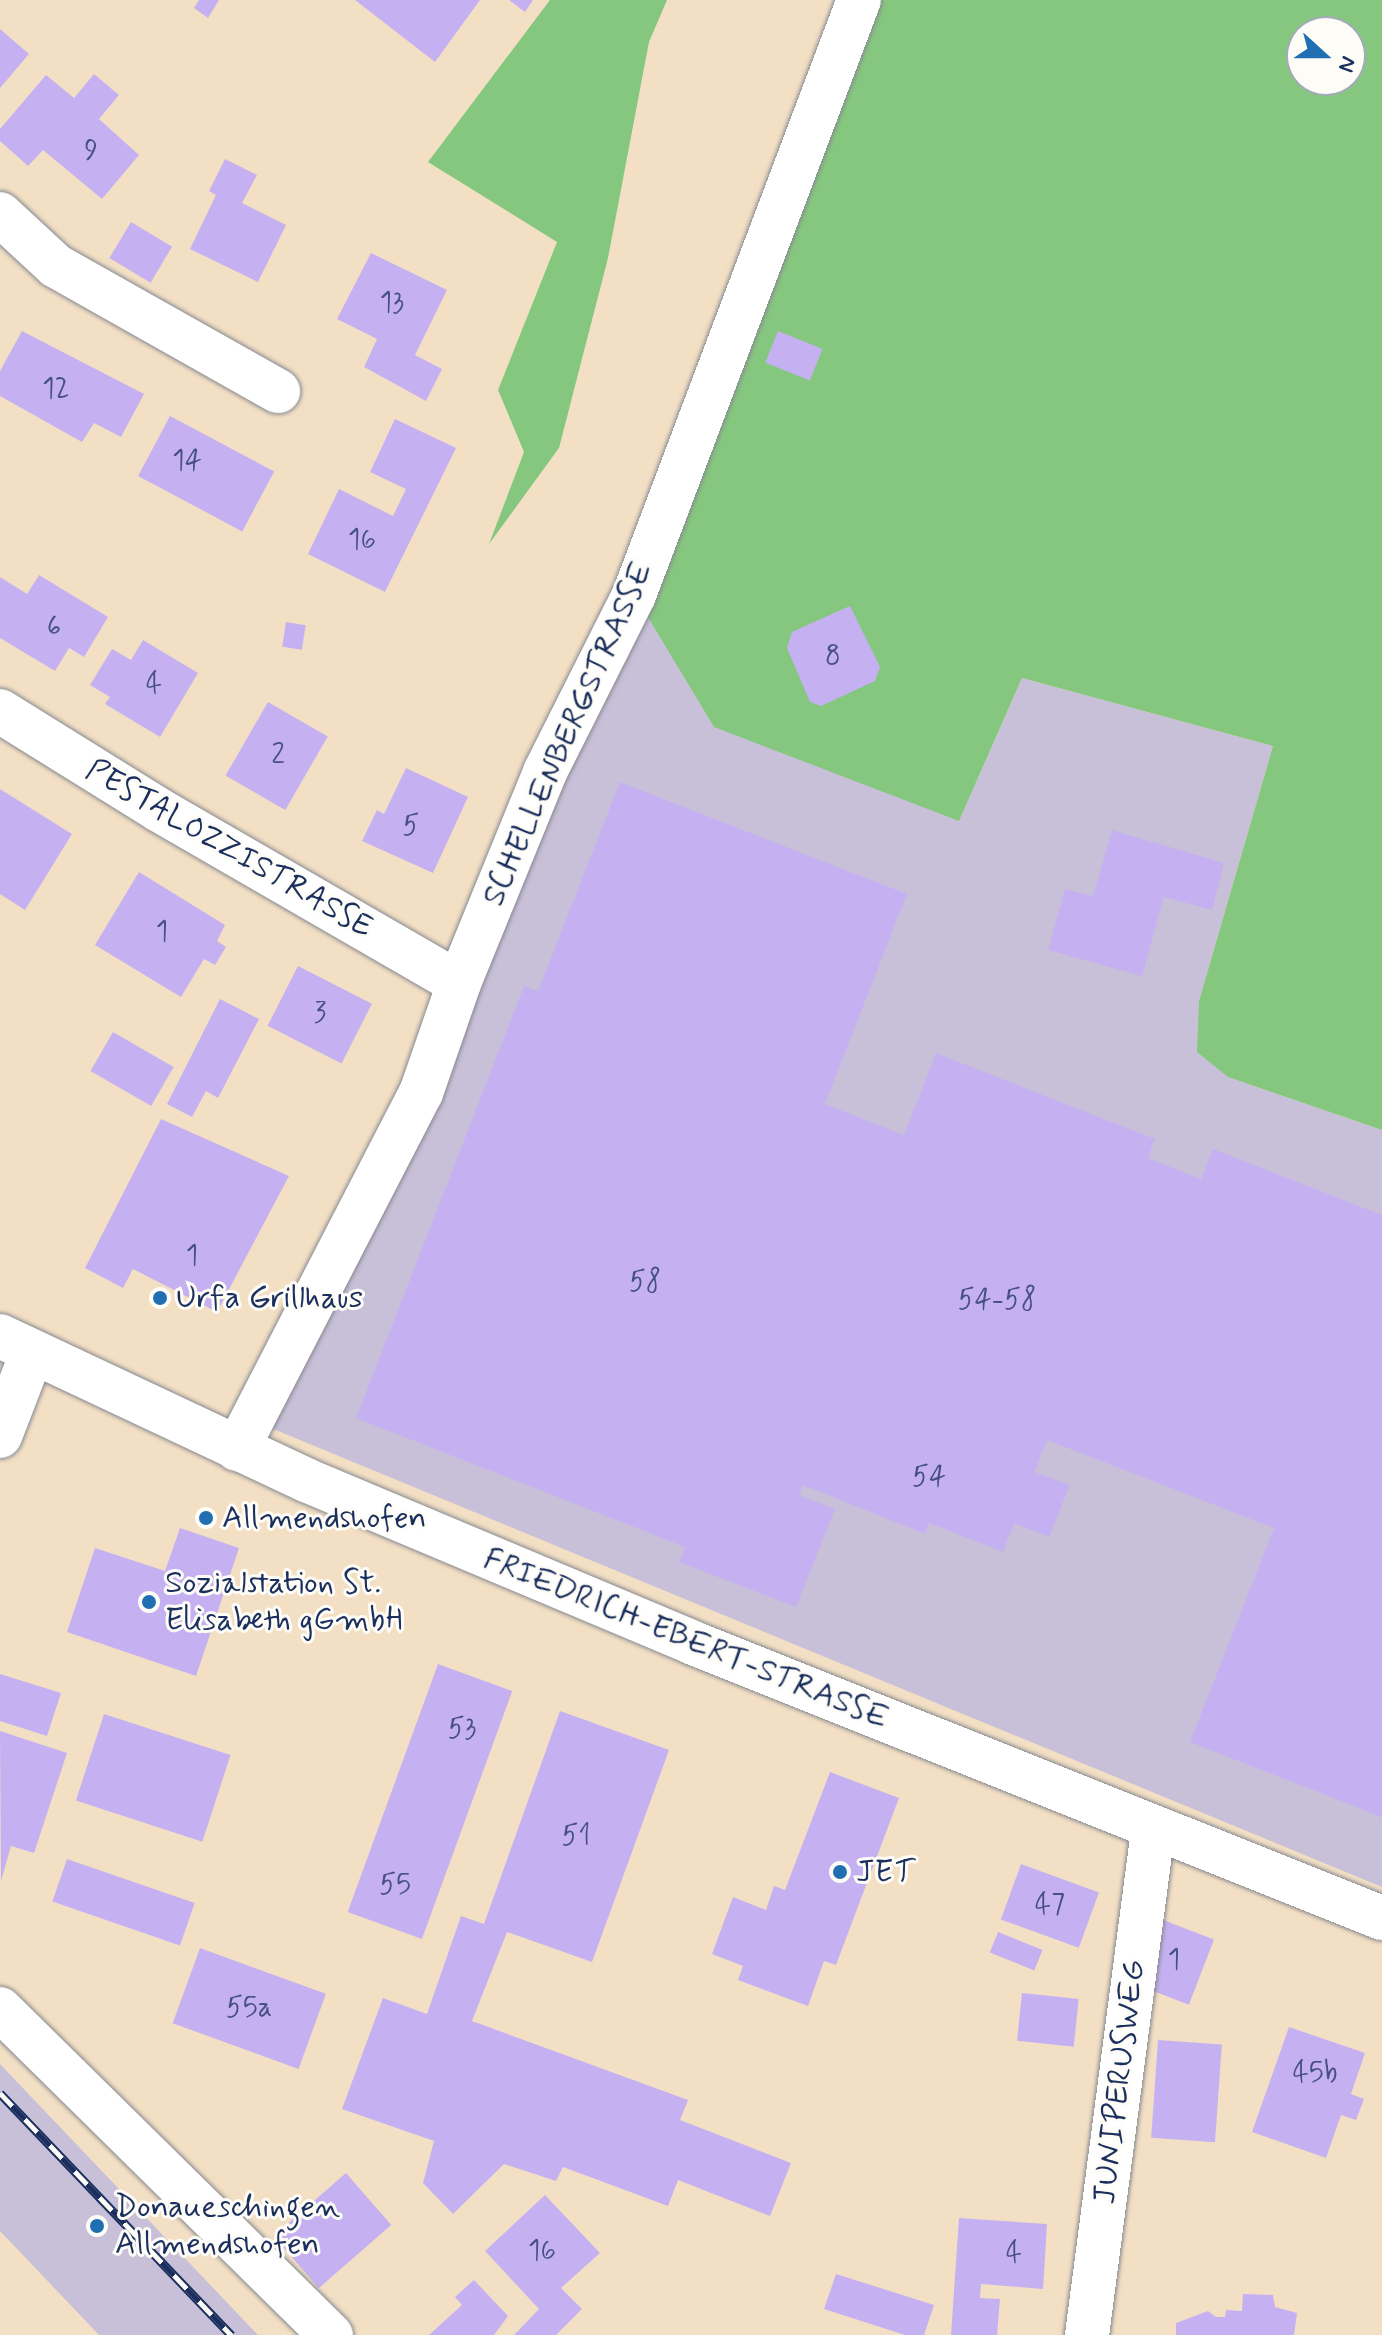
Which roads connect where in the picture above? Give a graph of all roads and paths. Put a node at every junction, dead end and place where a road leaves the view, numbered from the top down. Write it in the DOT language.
graph roads {
  1 [pos="859,0"];
  2 [pos="0,214"];
  3 [pos="278,391"];
  4 [pos="0,711"];
  5 [pos="459,983"];
  6 [pos="16,1344"];
  7 [pos="0,1436"];
  8 [pos="237,1449"];
  9 [pos="1153,1830"];
  10 [pos="1382,1918"];
  11 [pos="0,2009"];
  12 [pos="331,2335"];
  13 [pos="1087,2335"];
  1 -- 5 [label="street, SCHELLENBERGSTRASSE"];
  2 -- 3 [label="street"];
  4 -- 5 [label="street, PESTALOZZISTRASSE"];
  5 -- 8 [label="street, SCHELLENBERGSTRASSE"];
  6 -- 7 [label="street"];
  6 -- 8 [label="street, FRIEDRICH-EBERT-STRASSE"];
  8 -- 9 [label="street, FRIEDRICH-EBERT-STRASSE"];
  9 -- 10 [label="street, FRIEDRICH-EBERT-STRASSE"];
  9 -- 13 [label="street, JUNIPERUSWEG"];
  11 -- 12 [label="street"];
}
